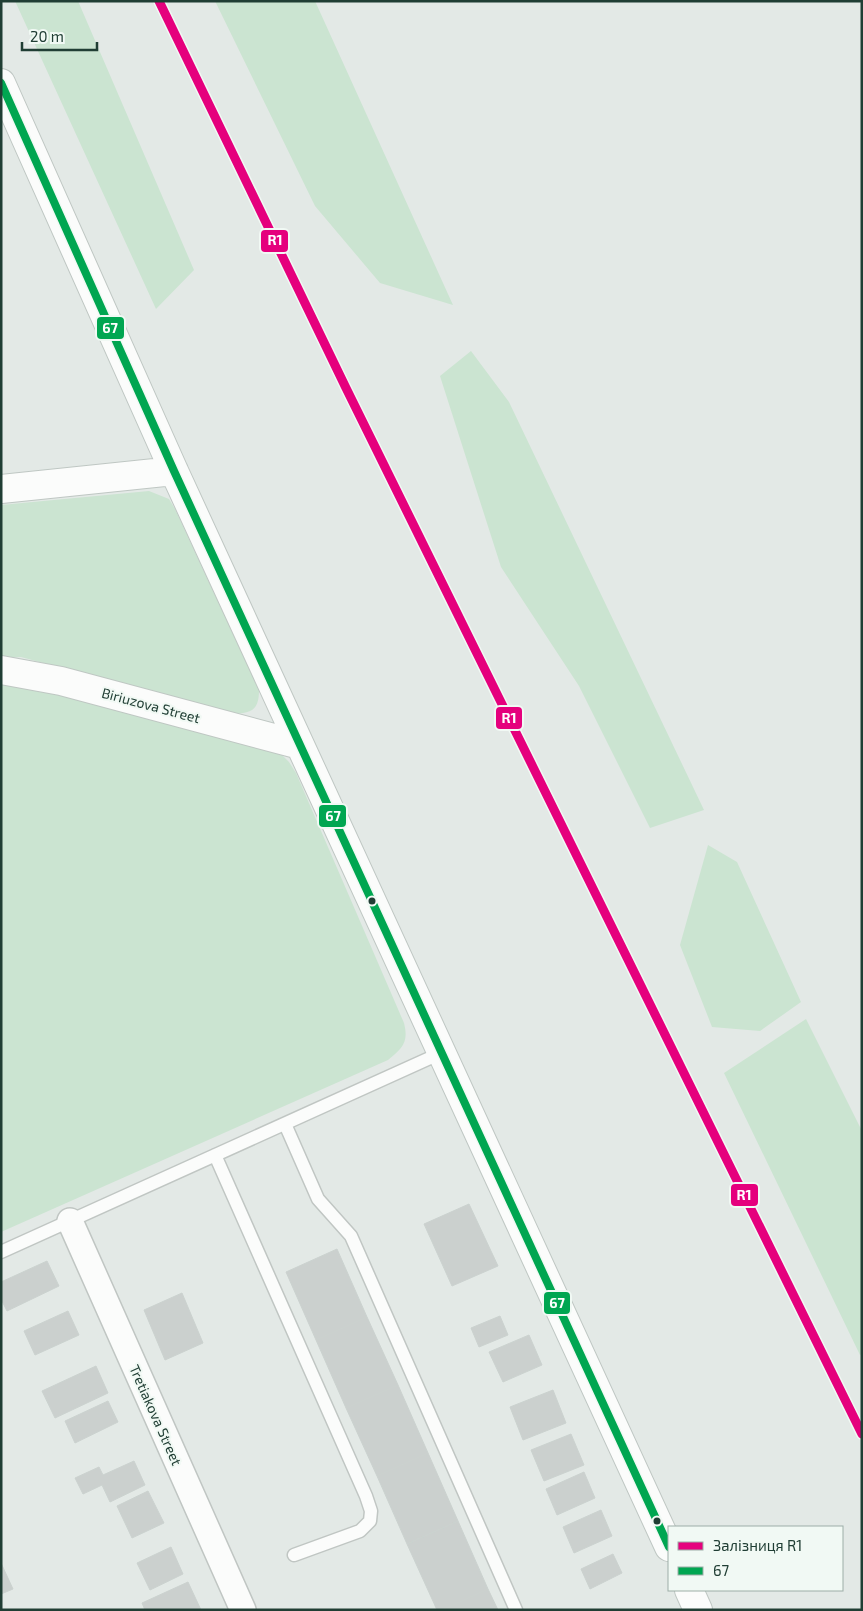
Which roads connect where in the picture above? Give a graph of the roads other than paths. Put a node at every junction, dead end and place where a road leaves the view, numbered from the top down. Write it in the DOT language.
graph roads {
  1 [pos="1,83"];
  2 [pos="174,471"];
  3 [pos="1,489"];
  4 [pos="1,670"];
  5 [pos="300,745"];
  6 [pos="441,1053"];
  7 [pos="285,1124"];
  8 [pos="215,1155"];
  9 [pos="70,1221"];
  10 [pos="1,1252"];
  11 [pos="668,1545"];
  12 [pos="294,1556"];
  13 [pos="689,1591"];
  14 [pos="243,1610"];
  15 [pos="516,1610"];
  16 [pos="698,1610"];
  1 -- 2 [label="main road"];
  2 -- 3 [label="main road"];
  2 -- 5 [label="main road"];
  4 -- 5 [label="main road, Biriuzova Street"];
  5 -- 6 [label="main road"];
  6 -- 7 [label="lane"];
  6 -- 11 [label="main road"];
  7 -- 8 [label="lane"];
  7 -- 15 [label="lane"];
  8 -- 9 [label="lane"];
  8 -- 12 [label="lane"];
  9 -- 10 [label="lane"];
  9 -- 14 [label="street, Tretiakova Street"];
  13 -- 16 [label="main road"];
}
